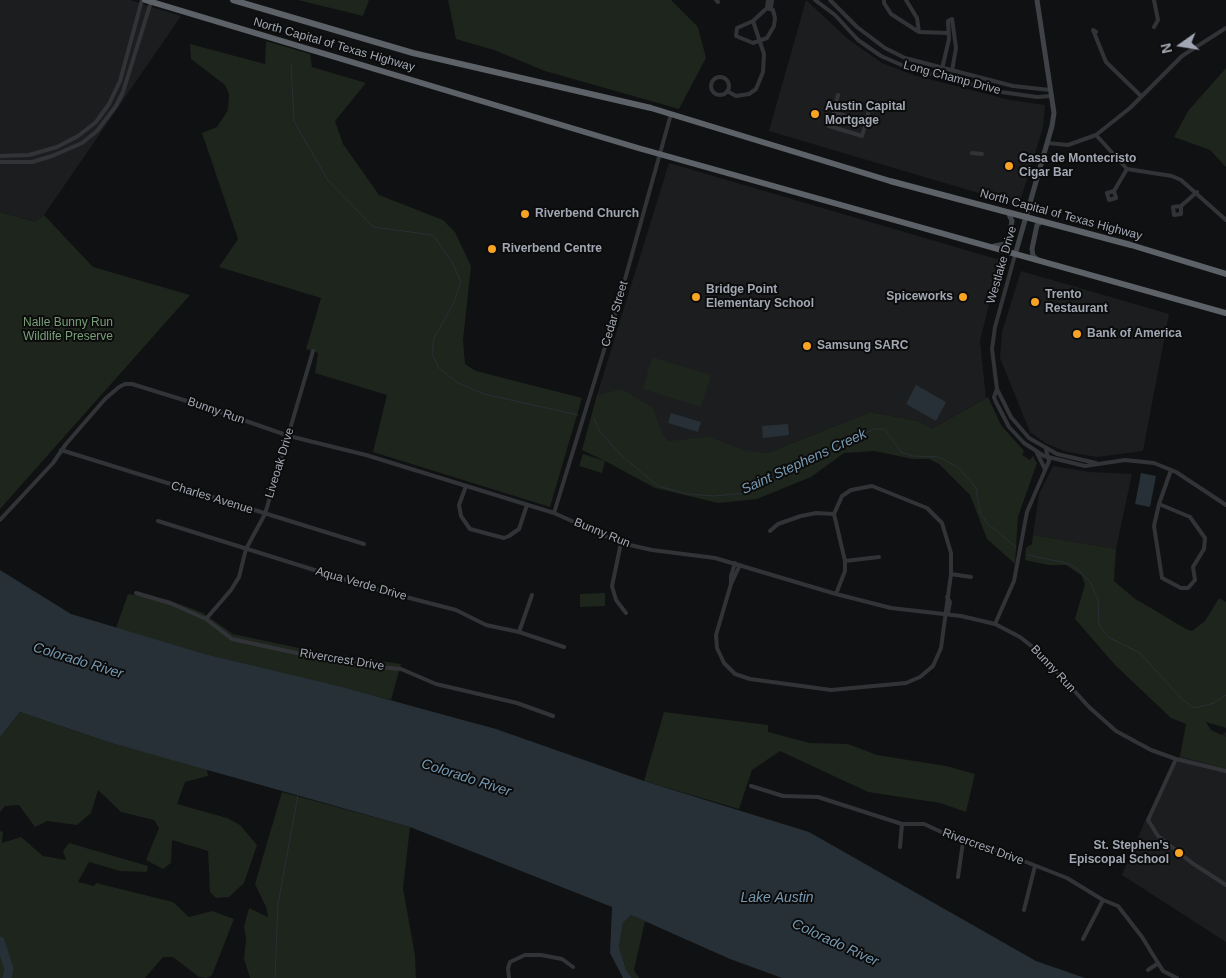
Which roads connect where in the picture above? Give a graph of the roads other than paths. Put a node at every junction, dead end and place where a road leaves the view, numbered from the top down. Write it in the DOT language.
graph roads {
  1 [pos="233,0"];
  2 [pos="768,0"];
  3 [pos="772,0"];
  4 [pos="815,0"];
  5 [pos="830,0"];
  6 [pos="884,0"];
  7 [pos="906,0"];
  8 [pos="1038,0"];
  9 [pos="1154,0"];
  10 [pos="146,1"];
  11 [pos="769,8"];
  12 [pos="753,21"];
  13 [pos="1154,28"];
  14 [pos="1226,28"];
  15 [pos="864,32"];
  16 [pos="919,32"];
  17 [pos="1096,32"];
  18 [pos="948,33"];
  19 [pos="858,40"];
  20 [pos="760,42"];
  21 [pos="944,70"];
  22 [pos="952,71"];
  23 [pos="945,77"];
  24 [pos="120,81"];
  25 [pos="126,84"];
  26 [pos="727,91"];
  27 [pos="1051,93"];
  28 [pos="838,95"];
  29 [pos="1141,96"];
  30 [pos="870,105"];
  31 [pos="834,112"];
  32 [pos="671,114"];
  33 [pos="866,123"];
  34 [pos="1096,136"];
  35 [pos="68,143"];
  36 [pos="1048,143"];
  37 [pos="72,148"];
  38 [pos="972,153"];
  39 [pos="662,154"];
  40 [pos="982,154"];
  41 [pos="0,156"];
  42 [pos="0,162"];
  43 [pos="1127,169"];
  44 [pos="1114,191"];
  45 [pos="1197,192"];
  46 [pos="1181,206"];
  47 [pos="1008,212"];
  48 [pos="1026,218"];
  49 [pos="1226,220"];
  50 [pos="1042,221"];
  51 [pos="984,246"];
  52 [pos="1015,255"];
  53 [pos="1041,262"];
  54 [pos="1226,274"];
  55 [pos="1226,313"];
  56 [pos="313,351"];
  57 [pos="997,389"];
  58 [pos="289,436"];
  59 [pos="1046,449"];
  60 [pos="61,450"];
  61 [pos="1037,452"];
  62 [pos="1049,458"];
  63 [pos="1096,463"];
  64 [pos="1044,469"];
  65 [pos="1171,470"];
  66 [pos="466,486"];
  67 [pos="1159,504"];
  68 [pos="527,505"];
  69 [pos="1226,505"];
  70 [pos="554,513"];
  71 [pos="265,514"];
  72 [pos="834,514"];
  73 [pos="0,520"];
  74 [pos="158,521"];
  75 [pos="770,531"];
  76 [pos="621,543"];
  77 [pos="364,544"];
  78 [pos="246,549"];
  79 [pos="879,557"];
  80 [pos="845,561"];
  81 [pos="738,564"];
  82 [pos="950,574"];
  83 [pos="971,577"];
  84 [pos="136,593"];
  85 [pos="836,594"];
  86 [pos="532,596"];
  87 [pos="626,613"];
  88 [pos="946,615"];
  89 [pos="206,619"];
  90 [pos="995,624"];
  91 [pos="519,632"];
  92 [pos="564,647"];
  93 [pos="553,716"];
  94 [pos="1176,759"];
  95 [pos="1226,771"];
  96 [pos="751,786"];
  97 [pos="902,824"];
  98 [pos="963,842"];
  99 [pos="900,847"];
  100 [pos="1035,866"];
  101 [pos="958,876"];
  102 [pos="1226,885"];
  103 [pos="1103,900"];
  104 [pos="1024,910"];
  105 [pos="1083,939"];
  106 [pos="1157,964"];
  107 [pos="573,967"];
  108 [pos="1148,970"];
  109 [pos="509,978"];
  110 [pos="1177,978"];
  1 -- 32 [label="highway, North Capital of Texas Highway"];
  2 -- 11 [label="street"];
  3 -- 11 [label="street"];
  4 -- 19 [label="street, Long Champ Drive"];
  5 -- 15 [label="street, Long Champ Drive"];
  6 -- 16 [label="street"];
  7 -- 16 [label="street"];
  8 -- 27 [label="street, Westlake Drive"];
  9 -- 13 [label="street"];
  10 -- 24 [label="street"];
  10 -- 25 [label="street"];
  10 -- 39 [label="highway, North Capital of Texas Highway"];
  11 -- 12 [label="street"];
  11 -- 20 [label="street"];
  12 -- 20 [label="street"];
  12 -- 20 [label="street"];
  14 -- 29 [label="street"];
  15 -- 19 [label="street"];
  15 -- 21 [label="street, Long Champ Drive"];
  16 -- 18 [label="street"];
  17 -- 29 [label="street"];
  18 -- 21 [label="street"];
  18 -- 22 [label="street"];
  19 -- 23 [label="street, Long Champ Drive"];
  20 -- 26 [label="street"];
  21 -- 22 [label="street, Long Champ Drive"];
  21 -- 23 [label="street"];
  22 -- 27 [label="street, Long Champ Drive"];
  23 -- 27 [label="street, Long Champ Drive"];
  24 -- 25 [label="street"];
  24 -- 35 [label="street"];
  25 -- 37 [label="street"];
  26 -- 26 [label="street"];
  27 -- 36 [label="street, Westlake Drive"];
  28 -- 31 [label="street"];
  29 -- 34 [label="street"];
  30 -- 33 [label="street"];
  31 -- 33 [label="street"];
  31 -- 33 [label="street"];
  32 -- 39 [label="street, Cedar Street"];
  32 -- 47 [label="highway, North Capital of Texas Highway"];
  34 -- 36 [label="street"];
  34 -- 43 [label="street"];
  35 -- 37 [label="street"];
  35 -- 41 [label="street"];
  36 -- 48 [label="street, Westlake Drive"];
  37 -- 42 [label="street"];
  38 -- 40 [label="street"];
  39 -- 51 [label="highway, North Capital of Texas Highway"];
  39 -- 70 [label="street, Cedar Street"];
  43 -- 44 [label="street"];
  43 -- 45 [label="street"];
  45 -- 46 [label="street"];
  45 -- 49 [label="street"];
  47 -- 48 [label="highway, North Capital of Texas Highway"];
  47 -- 51 [label="street"];
  48 -- 50 [label="highway, North Capital of Texas Highway"];
  48 -- 52 [label="street, Westlake Drive"];
  50 -- 53 [label="street"];
  50 -- 54 [label="highway, North Capital of Texas Highway"];
  51 -- 52 [label="highway, North Capital of Texas Highway"];
  52 -- 53 [label="highway"];
  52 -- 57 [label="street, Westlake Drive"];
  53 -- 55 [label="highway"];
  56 -- 58 [label="street, Liveoak Drive"];
  57 -- 59 [label="street, Westlake Drive"];
  57 -- 61 [label="street, Westlake Drive"];
  58 -- 60 [label="street, Bunny Run"];
  58 -- 66 [label="street, Bunny Run"];
  58 -- 71 [label="street, Liveoak Drive"];
  59 -- 62 [label="street"];
  59 -- 63 [label="street, Westlake Drive"];
  60 -- 71 [label="street, Charles Avenue"];
  60 -- 73 [label="street, Bunny Run"];
  61 -- 62 [label="street, Westlake Drive"];
  61 -- 64 [label="street"];
  62 -- 63 [label="street, Westlake Drive"];
  62 -- 64 [label="street"];
  63 -- 65 [label="street, Westlake Drive"];
  64 -- 90 [label="street"];
  65 -- 67 [label="street"];
  65 -- 69 [label="street, Westlake Drive"];
  66 -- 68 [label="street, Bunny Run"];
  66 -- 68 [label="street"];
  67 -- 67 [label="street"];
  68 -- 70 [label="street, Bunny Run"];
  70 -- 76 [label="street, Bunny Run"];
  71 -- 77 [label="street, Charles Avenue"];
  71 -- 78 [label="street, Liveoak Drive"];
  72 -- 75 [label="street"];
  72 -- 80 [label="street"];
  72 -- 82 [label="street"];
  74 -- 78 [label="street, Aqua Verde Drive"];
  76 -- 81 [label="street, Bunny Run"];
  76 -- 87 [label="street"];
  78 -- 89 [label="street, Liveoak Drive"];
  78 -- 91 [label="street, Aqua Verde Drive"];
  79 -- 80 [label="street"];
  80 -- 85 [label="street"];
  81 -- 85 [label="street, Bunny Run"];
  81 -- 88 [label="street"];
  82 -- 83 [label="street"];
  82 -- 88 [label="street"];
  84 -- 89 [label="street, Rivercrest Drive"];
  85 -- 88 [label="street, Bunny Run"];
  86 -- 91 [label="street"];
  88 -- 90 [label="street, Bunny Run"];
  89 -- 93 [label="street, Rivercrest Drive"];
  90 -- 94 [label="street, Bunny Run"];
  91 -- 92 [label="street, Aqua Verde Drive"];
  94 -- 95 [label="street, Bunny Run"];
  94 -- 102 [label="street"];
  96 -- 97 [label="street, Rivercrest Drive"];
  97 -- 98 [label="street, Rivercrest Drive"];
  97 -- 99 [label="street"];
  98 -- 100 [label="street, Rivercrest Drive"];
  98 -- 101 [label="street"];
  100 -- 103 [label="street, Rivercrest Drive"];
  100 -- 104 [label="street"];
  103 -- 105 [label="street"];
  103 -- 106 [label="street, Rivercrest Drive"];
  106 -- 108 [label="street"];
  106 -- 110 [label="street, Rivercrest Drive"];
  107 -- 109 [label="street"];
}
